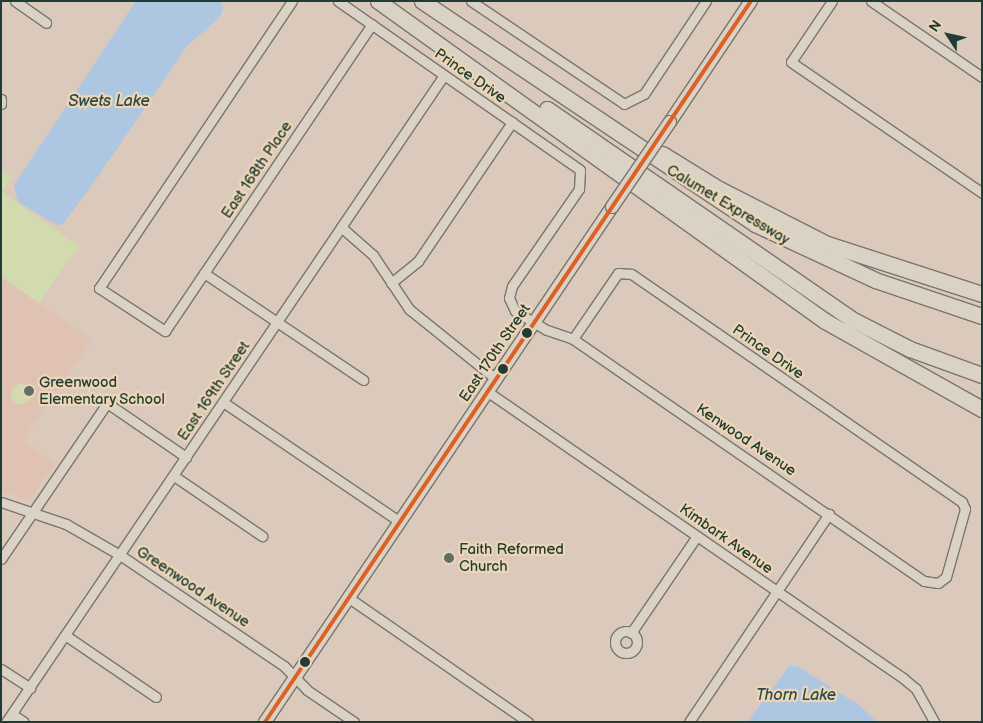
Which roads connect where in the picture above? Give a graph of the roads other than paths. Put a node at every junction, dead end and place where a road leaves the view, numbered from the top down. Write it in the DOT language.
graph roads {
  1 [pos="15,1"];
  2 [pos="292,1"];
  3 [pos="338,1"];
  4 [pos="378,1"];
  5 [pos="392,1"];
  6 [pos="422,1"];
  7 [pos="438,1"];
  8 [pos="471,1"];
  9 [pos="706,1"];
  10 [pos="751,1"];
  11 [pos="832,1"];
  12 [pos="871,1"];
  13 [pos="46,23"];
  14 [pos="372,24"];
  15 [pos="444,75"];
  16 [pos="982,77"];
  17 [pos="1,99"];
  18 [pos="1,104"];
  19 [pos="512,122"];
  20 [pos="982,193"];
  21 [pos="341,227"];
  22 [pos="204,272"];
  23 [pos="391,283"];
  24 [pos="982,294"];
  25 [pos="982,315"];
  26 [pos="277,321"];
  27 [pos="534,324"];
  28 [pos="573,339"];
  29 [pos="982,375"];
  30 [pos="496,379"];
  31 [pos="363,380"];
  32 [pos="488,392"];
  33 [pos="223,402"];
  34 [pos="982,408"];
  35 [pos="186,457"];
  36 [pos="174,476"];
  37 [pos="1,502"];
  38 [pos="33,512"];
  39 [pos="829,514"];
  40 [pos="400,522"];
  41 [pos="262,536"];
  42 [pos="697,536"];
  43 [pos="120,555"];
  44 [pos="1,558"];
  45 [pos="938,583"];
  46 [pos="778,592"];
  47 [pos="349,598"];
  48 [pos="631,633"];
  49 [pos="65,635"];
  50 [pos="1,669"];
  51 [pos="295,678"];
  52 [pos="30,688"];
  53 [pos="156,697"];
  54 [pos="12,714"];
  55 [pos="6,722"];
  56 [pos="24,722"];
  57 [pos="265,722"];
  58 [pos="354,722"];
  59 [pos="528,722"];
  60 [pos="689,722"];
  61 [pos="934,722"];
  1 -- 13 [label="street"];
  2 -- 22 [label="street, East 168th Place"];
  3 -- 14 [label="street, Prince Drive"];
  4 -- 34 [label="highway"];
  5 -- 29 [label="highway"];
  6 -- 25 [label="highway, Calumet Expressway"];
  7 -- 24 [label="highway"];
  8 -- 9 [label="street"];
  10 -- 27 [label="street, East 170th Street, bridge"];
  11 -- 20 [label="street"];
  12 -- 16 [label="street"];
  14 -- 15 [label="street, Prince Drive"];
  14 -- 22 [label="street, East 168th Place"];
  15 -- 19 [label="street, Prince Drive"];
  15 -- 21 [label="street, East 169th Street"];
  17 -- 18 [label="street"];
  19 -- 23 [label="street"];
  19 -- 27 [label="street, Prince Drive"];
  21 -- 23 [label="street"];
  21 -- 26 [label="street, East 169th Street"];
  22 -- 26 [label="street"];
  23 -- 30 [label="street"];
  26 -- 31 [label="street"];
  26 -- 33 [label="street, East 169th Street"];
  27 -- 28 [label="street, Kenwood Avenue"];
  27 -- 30 [label="street, East 170th Street"];
  28 -- 39 [label="street, Kenwood Avenue"];
  28 -- 45 [label="street, Prince Drive"];
  30 -- 32 [label="street, East 170th Street"];
  32 -- 40 [label="street, East 170th Street"];
  32 -- 42 [label="street, Kimbark Avenue"];
  33 -- 35 [label="street, East 169th Street"];
  33 -- 40 [label="street"];
  35 -- 36 [label="street, East 169th Street"];
  35 -- 38 [label="street"];
  36 -- 41 [label="street"];
  36 -- 43 [label="street, East 169th Street"];
  37 -- 38 [label="street, Greenwood Avenue"];
  38 -- 43 [label="street, Greenwood Avenue"];
  38 -- 44 [label="street"];
  39 -- 45 [label="street, Kenwood Avenue"];
  39 -- 46 [label="street"];
  40 -- 47 [label="street, East 170th Street"];
  42 -- 46 [label="street, Kimbark Avenue"];
  42 -- 48 [label="street"];
  43 -- 49 [label="street, East 169th Street"];
  43 -- 51 [label="street, Greenwood Avenue"];
  46 -- 60 [label="street"];
  46 -- 61 [label="street, Kimbark Avenue"];
  47 -- 51 [label="street, East 170th Street"];
  47 -- 59 [label="street"];
  49 -- 52 [label="street, East 169th Street"];
  49 -- 53 [label="street"];
  50 -- 52 [label="street"];
  51 -- 57 [label="street, East 170th Street"];
  51 -- 58 [label="street, Greenwood Avenue"];
  52 -- 54 [label="street, East 169th Street"];
  54 -- 55 [label="street, East 169th Street"];
  54 -- 56 [label="street"];
}
